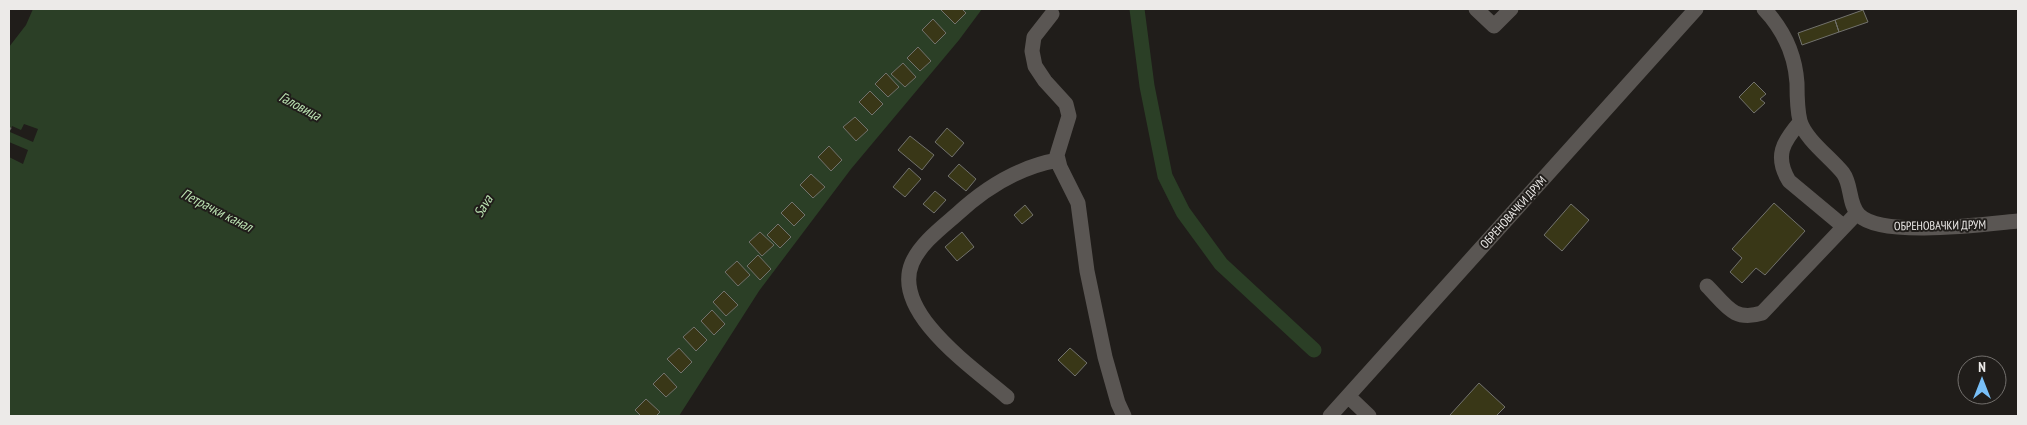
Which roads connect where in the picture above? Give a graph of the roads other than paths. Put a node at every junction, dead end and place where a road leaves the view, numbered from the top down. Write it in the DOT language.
graph roads {
  1 [pos="1476,9"];
  2 [pos="1512,9"];
  3 [pos="1696,9"];
  4 [pos="1764,9"];
  5 [pos="1052,14"];
  6 [pos="1800,122"];
  7 [pos="1058,160"];
  8 [pos="1857,213"];
  9 [pos="2018,222"];
  10 [pos="1842,226"];
  11 [pos="1707,286"];
  12 [pos="1348,396"];
  13 [pos="1007,397"];
  14 [pos="1124,416"];
  15 [pos="1330,416"];
  16 [pos="1369,416"];
  1 -- 2 [label="street"];
  3 -- 12 [label="street, ОБРЕНОВАЧКИ ДРУМ"];
  4 -- 6 [label="street"];
  5 -- 7 [label="street"];
  6 -- 8 [label="street"];
  6 -- 10 [label="street"];
  7 -- 13 [label="street"];
  7 -- 14 [label="street"];
  8 -- 9 [label="street, ОБРЕНОВАЧКИ ДРУМ"];
  8 -- 10 [label="street"];
  10 -- 11 [label="street"];
  12 -- 15 [label="street, ОБРЕНОВАЧКИ ДРУМ"];
  12 -- 16 [label="street"];
}
